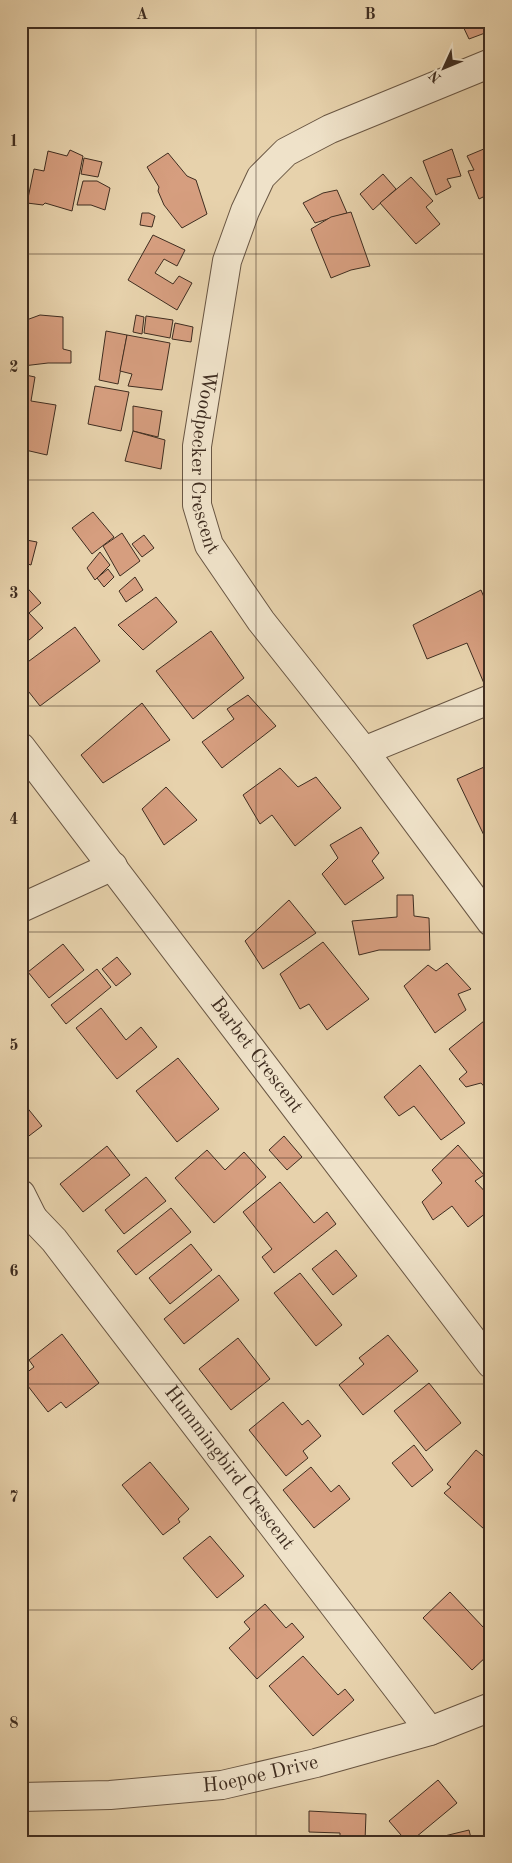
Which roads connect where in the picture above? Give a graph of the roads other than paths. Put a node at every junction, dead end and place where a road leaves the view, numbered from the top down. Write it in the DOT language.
graph roads {
  1 [pos="491,63"];
  2 [pos="491,700"];
  3 [pos="21,747"];
  4 [pos="364,751"];
  5 [pos="113,866"];
  6 [pos="21,908"];
  7 [pos="491,922"];
  8 [pos="21,1194"];
  9 [pos="27,1217"];
  10 [pos="487,1350"];
  11 [pos="491,1707"];
  12 [pos="430,1730"];
  13 [pos="21,1797"];
  1 -- 4 [label="street, Woodpecker Crescent"];
  2 -- 4 [label="street"];
  3 -- 5 [label="street, Barbet Crescent"];
  4 -- 7 [label="street, Woodpecker Crescent"];
  5 -- 6 [label="street"];
  5 -- 10 [label="street, Barbet Crescent"];
  8 -- 9 [label="street, Hummingbird Crescent"];
  9 -- 12 [label="street, Hummingbird Crescent"];
  11 -- 12 [label="street, Hoepoe Drive"];
  12 -- 13 [label="street, Hoepoe Drive"];
}
